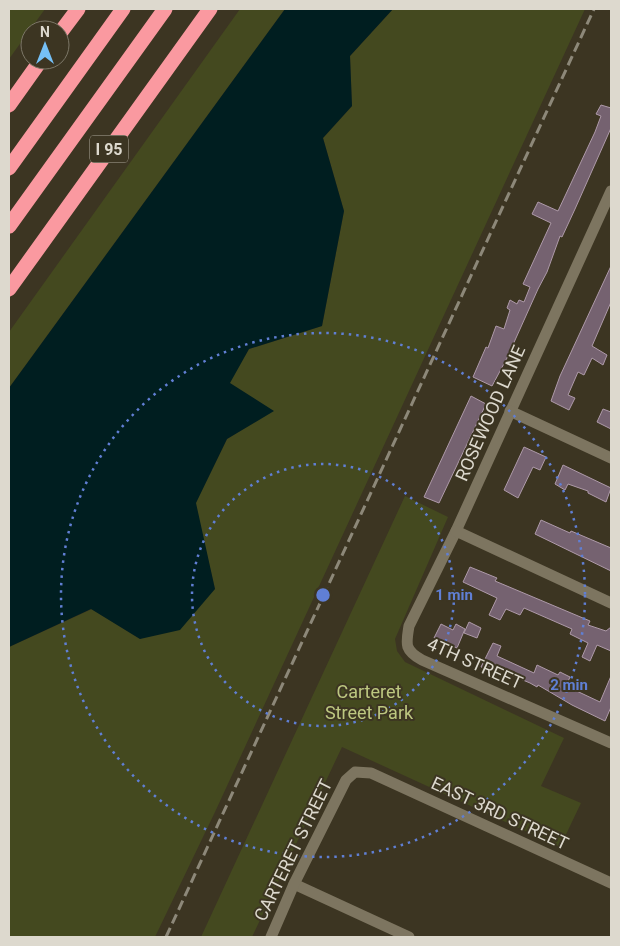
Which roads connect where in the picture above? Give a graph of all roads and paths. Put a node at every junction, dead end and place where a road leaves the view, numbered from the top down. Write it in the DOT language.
graph roads {
  1 [pos="78,9"];
  2 [pos="123,9"];
  3 [pos="164,9"];
  4 [pos="210,9"];
  5 [pos="70,20"];
  6 [pos="34,70"];
  7 [pos="9,104"];
  8 [pos="9,168"];
  9 [pos="611,191"];
  10 [pos="9,226"];
  11 [pos="9,290"];
  12 [pos="510,411"];
  13 [pos="611,458"];
  14 [pos="456,531"];
  15 [pos="611,603"];
  16 [pos="409,649"];
  17 [pos="611,743"];
  18 [pos="375,775"];
  19 [pos="611,883"];
  20 [pos="294,884"];
  21 [pos="271,937"];
  22 [pos="409,937"];
  1 -- 5 [label="highway"];
  2 -- 8 [label="highway"];
  3 -- 10 [label="highway, I 95"];
  4 -- 11 [label="highway, I 95"];
  6 -- 7 [label="highway"];
  9 -- 12 [label="street, ROSEWOOD LANE"];
  12 -- 13 [label="street"];
  12 -- 14 [label="street, ROSEWOOD LANE"];
  14 -- 15 [label="street"];
  14 -- 16 [label="street, ROSEWOOD LANE"];
  16 -- 17 [label="street, 4TH STREET"];
  18 -- 19 [label="street, EAST 3RD STREET"];
  18 -- 20 [label="street, CARTERET STREET"];
  20 -- 21 [label="street, CARTERET STREET"];
  20 -- 22 [label="street"];
}
